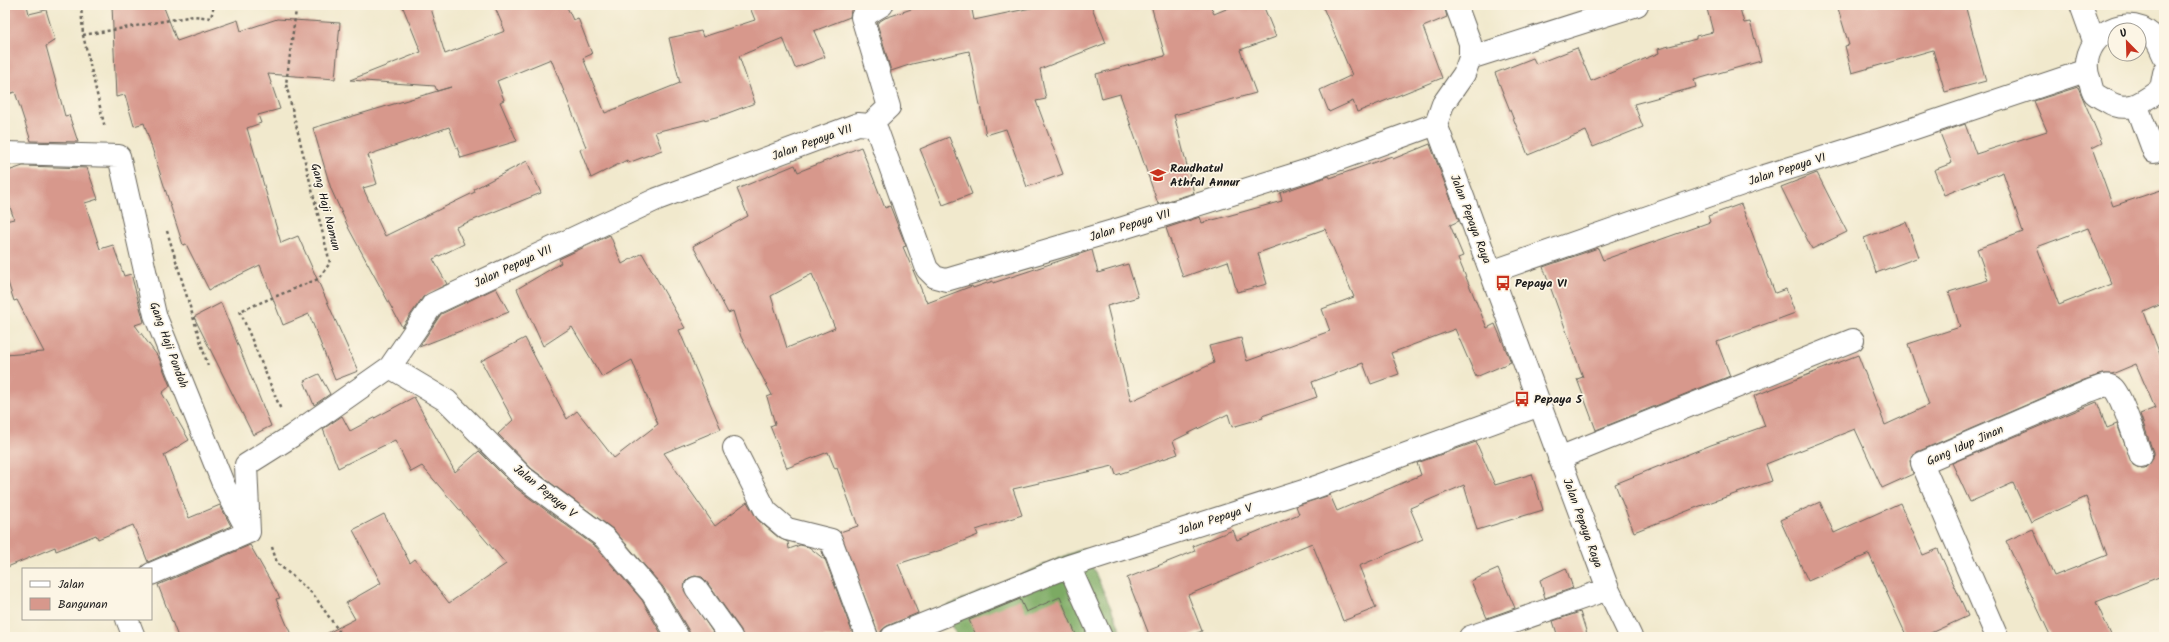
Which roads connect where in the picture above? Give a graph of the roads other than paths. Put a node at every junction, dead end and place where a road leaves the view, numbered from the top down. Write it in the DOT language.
graph roads {
  1 [pos="882,5"];
  2 [pos="1456,5"];
  3 [pos="1636,5"];
  4 [pos="2081,5"];
  5 [pos="2158,33"];
  6 [pos="2094,41"];
  7 [pos="2164,56"];
  8 [pos="1470,58"];
  9 [pos="2085,72"];
  10 [pos="2164,73"];
  11 [pos="2137,106"];
  12 [pos="1436,124"];
  13 [pos="870,125"];
  14 [pos="6,144"];
  15 [pos="2154,152"];
  16 [pos="1491,272"];
  17 [pos="1852,340"];
  18 [pos="390,367"];
  19 [pos="1540,405"];
  20 [pos="734,448"];
  21 [pos="2141,456"];
  22 [pos="1559,458"];
  23 [pos="249,532"];
  24 [pos="1070,566"];
  25 [pos="152,574"];
  26 [pos="696,588"];
  27 [pos="1608,589"];
  28 [pos="127,620"];
  29 [pos="134,637"];
  30 [pos="678,637"];
  31 [pos="731,637"];
  32 [pos="867,637"];
  33 [pos="892,637"];
  34 [pos="1101,637"];
  35 [pos="1470,637"];
  36 [pos="1631,637"];
  37 [pos="1997,637"];
  1 -- 13 [label="street"];
  2 -- 8 [label="street"];
  3 -- 8 [label="street"];
  4 -- 6 [label="street"];
  5 -- 6 [label="street"];
  5 -- 7 [label="street"];
  6 -- 9 [label="street"];
  8 -- 12 [label="street"];
  9 -- 11 [label="street"];
  9 -- 16 [label="street, Jalan Pepaya VI"];
  10 -- 11 [label="street"];
  11 -- 15 [label="street"];
  12 -- 13 [label="street, Jalan Pepaya VII"];
  12 -- 16 [label="street, Jalan Pepaya Raya"];
  13 -- 18 [label="street, Jalan Pepaya VII"];
  14 -- 23 [label="street, Gang Haji Pondoh"];
  16 -- 19 [label="street, Jalan Pepaya Raya"];
  17 -- 22 [label="street"];
  18 -- 23 [label="street, Jalan Pepaya VII"];
  18 -- 30 [label="street, Jalan Pepaya V"];
  19 -- 22 [label="street, Jalan Pepaya Raya"];
  19 -- 24 [label="street, Jalan Pepaya V"];
  20 -- 32 [label="street"];
  21 -- 37 [label="street, Gang Idup Jinan"];
  22 -- 27 [label="street, Jalan Pepaya Raya"];
  23 -- 25 [label="street"];
  24 -- 33 [label="street, Jalan Pepaya V"];
  24 -- 34 [label="street"];
  26 -- 31 [label="street"];
  27 -- 35 [label="street"];
  27 -- 36 [label="street, Jalan Pepaya Raya"];
  28 -- 29 [label="street"];
}
